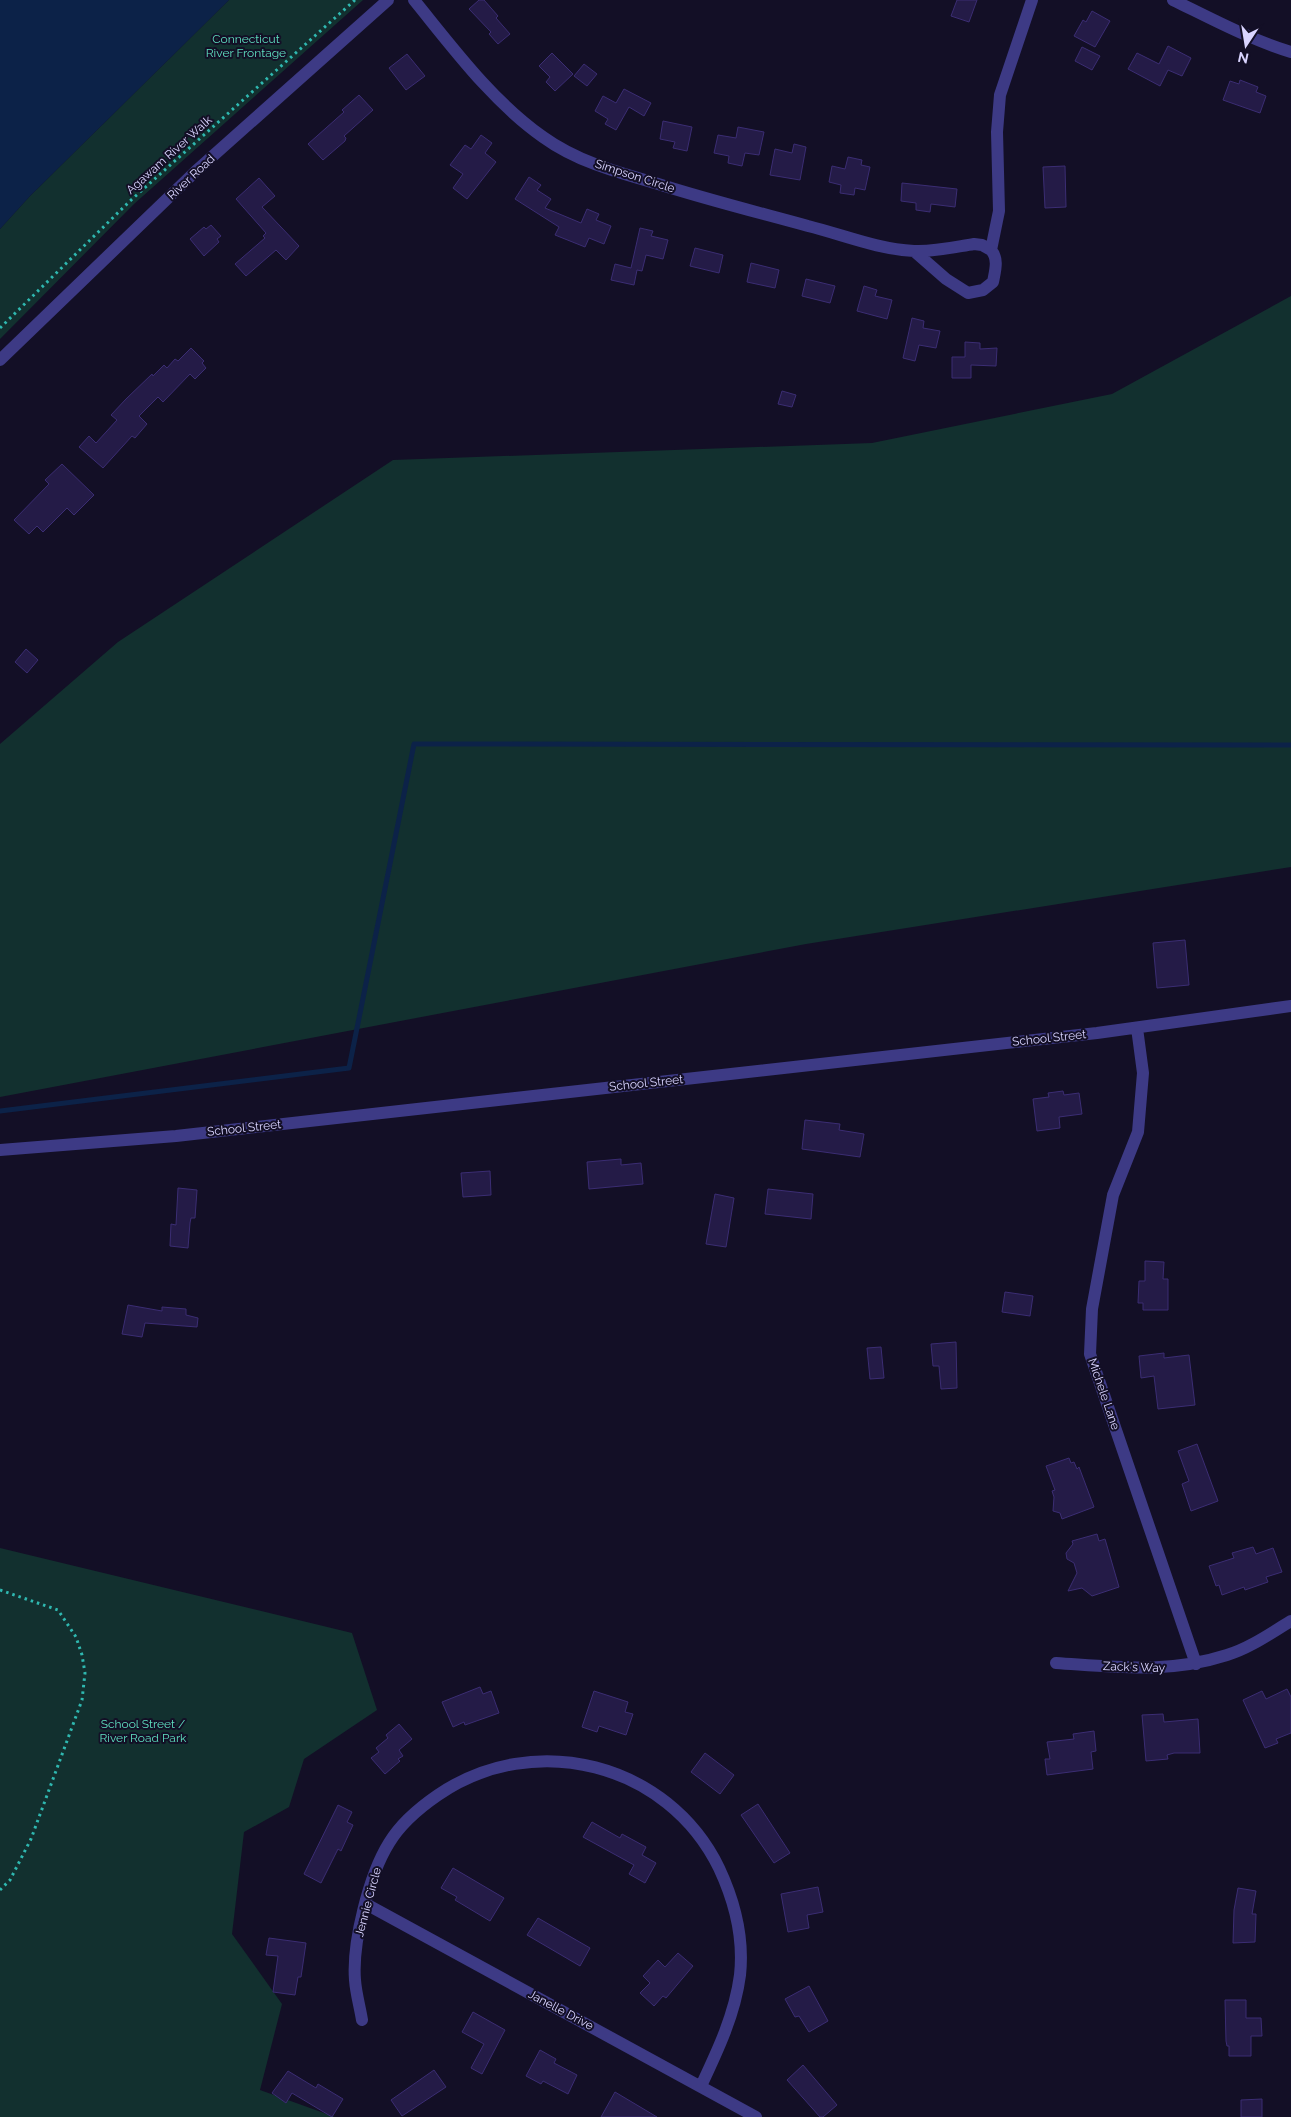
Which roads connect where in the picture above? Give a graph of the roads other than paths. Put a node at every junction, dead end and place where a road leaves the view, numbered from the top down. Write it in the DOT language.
graph roads {
  1 [pos="388,0"];
  2 [pos="414,0"];
  3 [pos="1032,0"];
  4 [pos="1173,0"];
  5 [pos="1291,52"];
  6 [pos="991,250"];
  7 [pos="914,251"];
  8 [pos="0,360"];
  9 [pos="1291,1006"];
  10 [pos="1137,1028"];
  11 [pos="0,1150"];
  12 [pos="1291,1621"];
  13 [pos="1056,1663"];
  14 [pos="1196,1664"];
  15 [pos="366,1904"];
  16 [pos="362,2020"];
  17 [pos="702,2086"];
  18 [pos="756,2117"];
  1 -- 8 [label="street, River Road"];
  2 -- 7 [label="street, Simpson Circle"];
  3 -- 6 [label="street"];
  4 -- 5 [label="street"];
  6 -- 7 [label="street, Simpson Circle"];
  6 -- 7 [label="street"];
  9 -- 10 [label="street, School Street"];
  10 -- 11 [label="street, School Street"];
  10 -- 14 [label="street, Michele Lane"];
  12 -- 14 [label="street, Zack's Way"];
  13 -- 14 [label="street, Zack's Way"];
  15 -- 16 [label="street, Jennie Circle"];
  15 -- 17 [label="street, Janelle Drive"];
  15 -- 17 [label="street, Jennie Circle"];
  17 -- 18 [label="street, Janelle Drive"];
}
